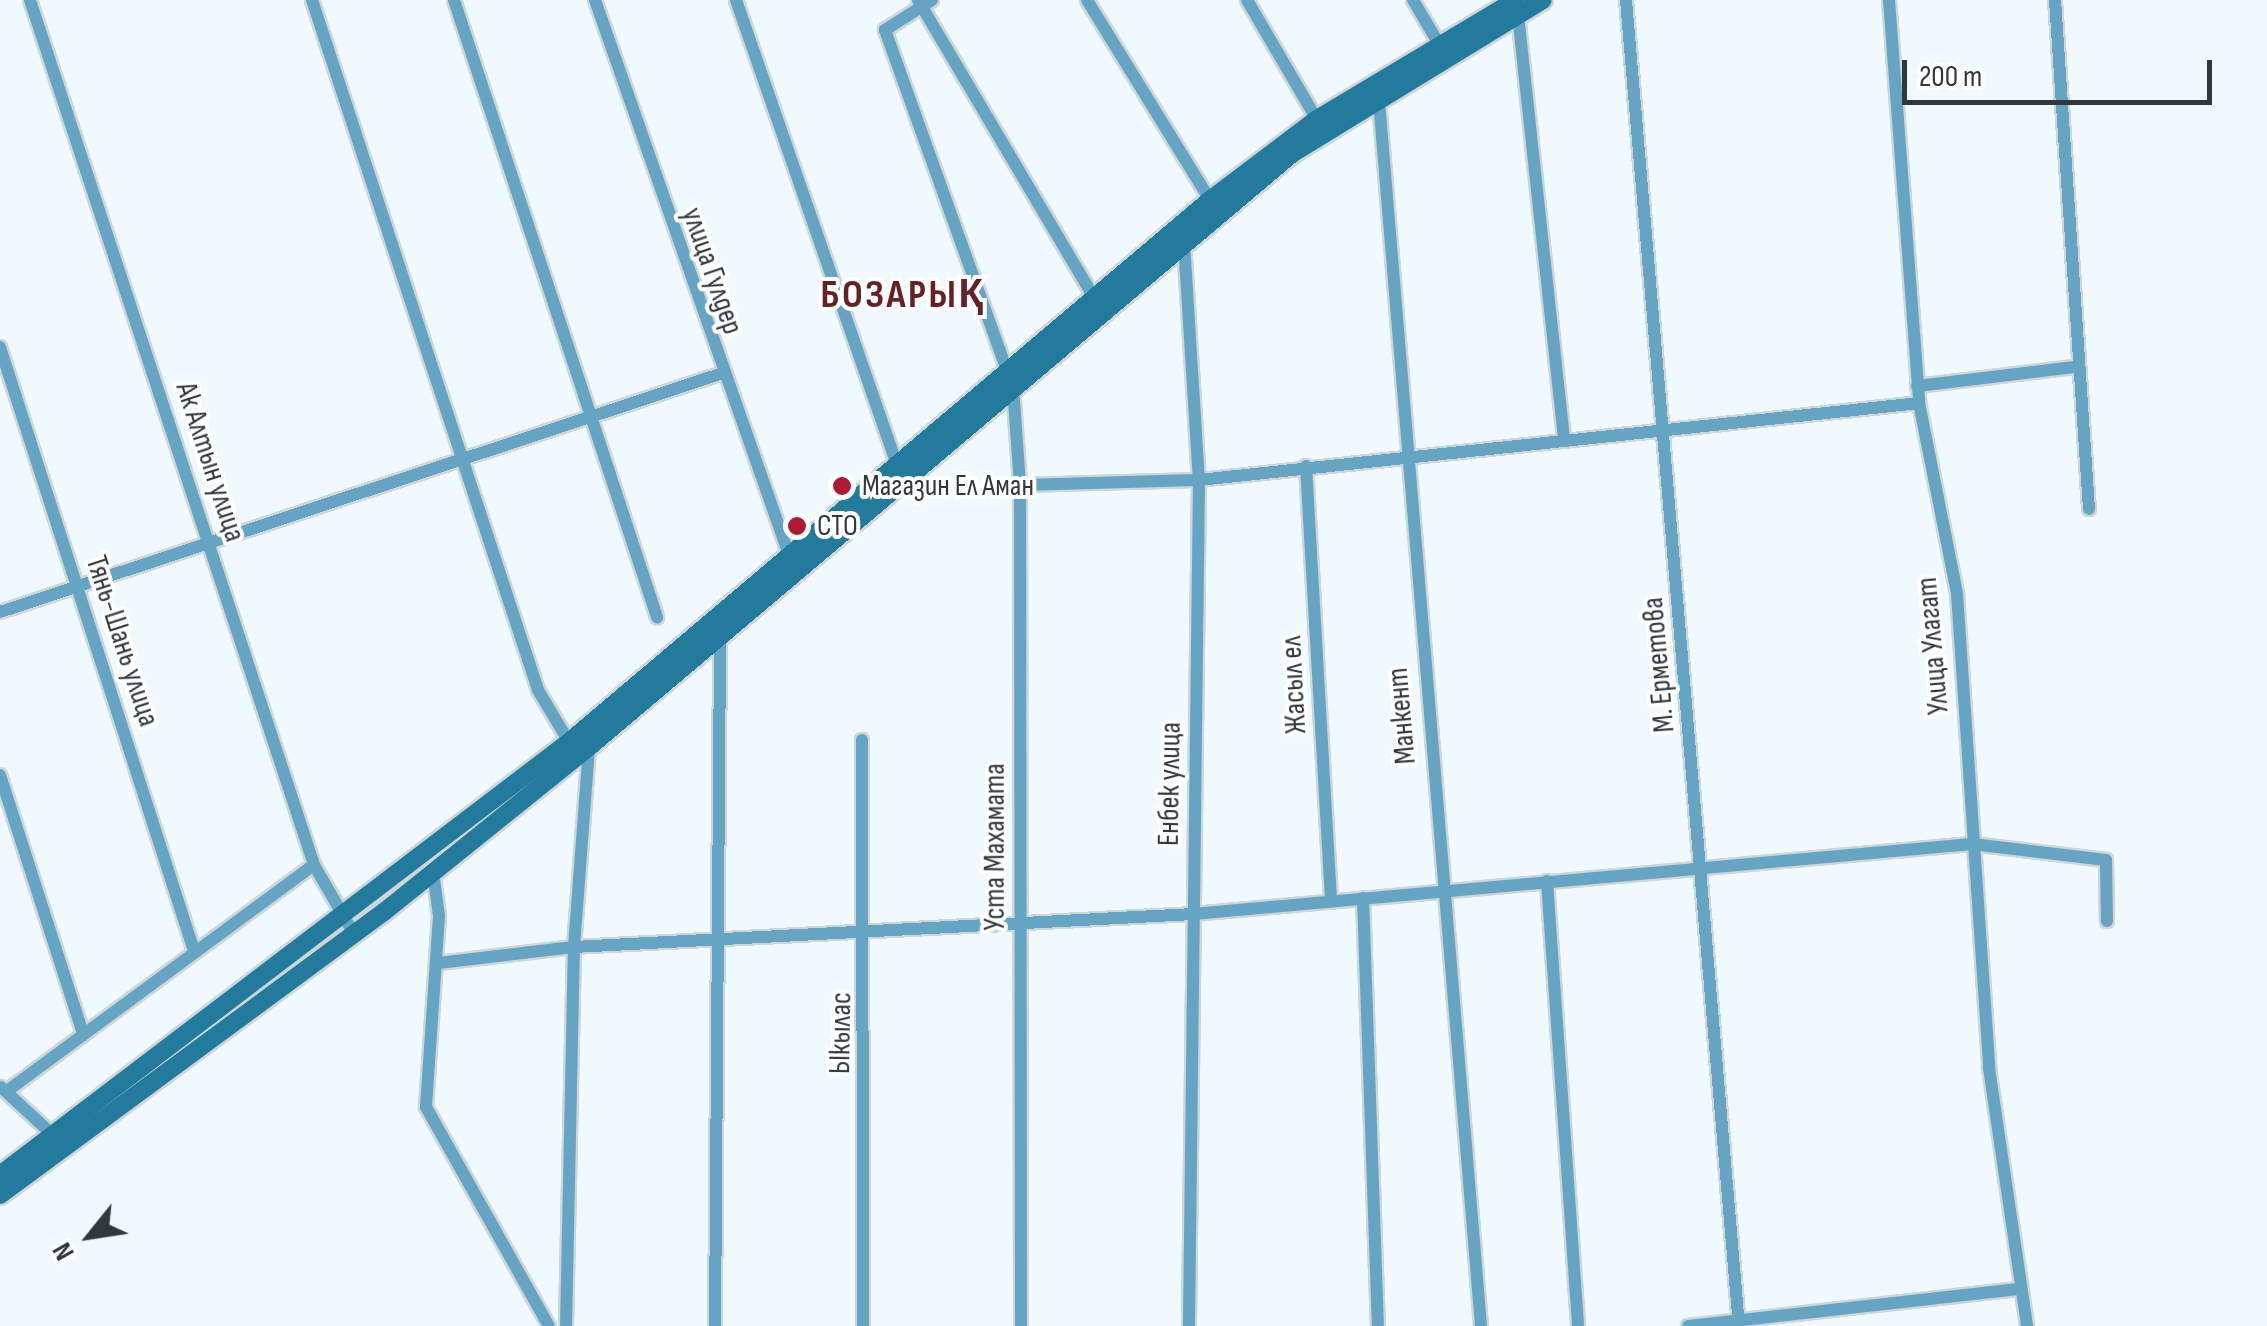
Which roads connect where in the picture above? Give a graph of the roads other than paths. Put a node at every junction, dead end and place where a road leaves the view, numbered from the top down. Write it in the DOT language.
graph roads {
  1 [pos="30,0"];
  2 [pos="312,0"];
  3 [pos="454,0"];
  4 [pos="596,0"];
  5 [pos="736,0"];
  6 [pos="1087,0"];
  7 [pos="1247,0"];
  8 [pos="1413,0"];
  9 [pos="1544,0"];
  10 [pos="1626,0"];
  11 [pos="1889,0"];
  12 [pos="2054,0"];
  13 [pos="924,2"];
  14 [pos="1517,8"];
  15 [pos="1439,44"];
  16 [pos="1379,101"];
  17 [pos="1321,126"];
  18 [pos="1210,200"];
  19 [pos="1184,243"];
  20 [pos="1095,298"];
  21 [pos="0,347"];
  22 [pos="2075,367"];
  23 [pos="720,374"];
  24 [pos="1010,378"];
  25 [pos="1917,386"];
  26 [pos="1919,403"];
  27 [pos="591,417"];
  28 [pos="1664,432"];
  29 [pos="1564,440"];
  30 [pos="1404,454"];
  31 [pos="463,459"];
  32 [pos="897,466"];
  33 [pos="1306,466"];
  34 [pos="1199,480"];
  35 [pos="1020,485"];
  36 [pos="2090,509"];
  37 [pos="210,543"];
  38 [pos="789,556"];
  39 [pos="78,586"];
  40 [pos="0,612"];
  41 [pos="657,617"];
  42 [pos="720,636"];
  43 [pos="862,740"];
  44 [pos="569,742"];
  45 [pos="589,747"];
  46 [pos="0,776"];
  47 [pos="1972,844"];
  48 [pos="314,865"];
  49 [pos="1700,869"];
  50 [pos="433,872"];
  51 [pos="1547,881"];
  52 [pos="1442,890"];
  53 [pos="1363,898"];
  54 [pos="1331,901"];
  55 [pos="344,912"];
  56 [pos="1193,914"];
  57 [pos="1020,921"];
  58 [pos="2107,921"];
  59 [pos="867,931"];
  60 [pos="354,934"];
  61 [pos="717,939"];
  62 [pos="574,947"];
  63 [pos="194,951"];
  64 [pos="438,964"];
  65 [pos="82,1032"];
  66 [pos="3,1089"];
  67 [pos="54,1136"];
  68 [pos="0,1176"];
  69 [pos="0,1195"];
  70 [pos="2019,1289"];
  71 [pos="1739,1324"];
  72 [pos="548,1326"];
  73 [pos="566,1326"];
  74 [pos="715,1326"];
  75 [pos="864,1326"];
  76 [pos="1021,1326"];
  77 [pos="1189,1326"];
  78 [pos="1378,1326"];
  79 [pos="1481,1326"];
  80 [pos="1578,1326"];
  81 [pos="1688,1326"];
  82 [pos="2028,1326"];
  1 -- 37 [label="street, Ак Алтын улица"];
  2 -- 31 [label="street"];
  3 -- 27 [label="street"];
  4 -- 23 [label="street, улица Гулдер"];
  5 -- 32 [label="street"];
  6 -- 18 [label="street"];
  7 -- 17 [label="street"];
  8 -- 15 [label="street"];
  9 -- 14 [label="main road"];
  10 -- 28 [label="street, М. Ерметова"];
  11 -- 25 [label="street, Улица Улагат"];
  12 -- 22 [label="street"];
  13 -- 20 [label="street"];
  13 -- 24 [label="street, Уста Махамата"];
  14 -- 15 [label="main road"];
  14 -- 16 [label="main road"];
  14 -- 29 [label="street"];
  15 -- 17 [label="main road"];
  16 -- 17 [label="main road"];
  16 -- 30 [label="street, Манкент"];
  17 -- 18 [label="main road"];
  17 -- 19 [label="main road"];
  18 -- 20 [label="main road"];
  19 -- 24 [label="main road"];
  19 -- 34 [label="street, Енбек улица"];
  20 -- 24 [label="main road"];
  21 -- 39 [label="street, Тянь-Шань улица"];
  22 -- 25 [label="street"];
  22 -- 36 [label="street"];
  23 -- 27 [label="street"];
  23 -- 38 [label="street, улица Гулдер"];
  24 -- 32 [label="main road"];
  24 -- 35 [label="street, Уста Махамата"];
  24 -- 42 [label="main road"];
  25 -- 26 [label="street, Улица Улагат"];
  26 -- 28 [label="street"];
  26 -- 47 [label="street, Улица Улагат"];
  27 -- 31 [label="street"];
  27 -- 41 [label="street"];
  28 -- 29 [label="street"];
  28 -- 49 [label="street, М. Ерметова"];
  29 -- 30 [label="street"];
  30 -- 33 [label="street"];
  30 -- 52 [label="street, Манкент"];
  31 -- 37 [label="street"];
  31 -- 44 [label="street"];
  32 -- 38 [label="main road"];
  33 -- 34 [label="street"];
  33 -- 54 [label="street, Жасыл ел"];
  34 -- 35 [label="street"];
  34 -- 56 [label="street, Енбек улица"];
  35 -- 57 [label="street, Уста Махамата"];
  37 -- 39 [label="street"];
  37 -- 48 [label="street, Ак Алтын улица"];
  38 -- 44 [label="main road"];
  39 -- 40 [label="street"];
  39 -- 63 [label="street, Тянь-Шань улица"];
  42 -- 45 [label="main road"];
  42 -- 61 [label="street"];
  43 -- 59 [label="street, Ыкылас"];
  44 -- 55 [label="main road"];
  45 -- 50 [label="main road"];
  45 -- 62 [label="street"];
  46 -- 65 [label="street"];
  47 -- 49 [label="street"];
  47 -- 58 [label="street"];
  47 -- 70 [label="street, Улица Улагат"];
  48 -- 55 [label="street, Ак Алтын улица"];
  48 -- 63 [label="street"];
  49 -- 51 [label="street"];
  49 -- 71 [label="street, М. Ерметова"];
  50 -- 60 [label="main road"];
  50 -- 64 [label="street"];
  51 -- 52 [label="street"];
  51 -- 80 [label="street"];
  52 -- 53 [label="street"];
  52 -- 79 [label="street, Манкент"];
  53 -- 54 [label="street"];
  53 -- 78 [label="street"];
  54 -- 56 [label="street"];
  55 -- 60 [label="street, Ак Алтын улица"];
  55 -- 67 [label="main road"];
  56 -- 57 [label="street"];
  56 -- 77 [label="street, Енбек улица"];
  57 -- 59 [label="street"];
  57 -- 76 [label="street, Уста Махамата"];
  59 -- 61 [label="street"];
  59 -- 75 [label="street, Ыкылас"];
  60 -- 69 [label="main road"];
  61 -- 62 [label="street"];
  61 -- 74 [label="street"];
  62 -- 64 [label="street"];
  62 -- 73 [label="street"];
  63 -- 65 [label="street"];
  64 -- 72 [label="street"];
  65 -- 66 [label="street"];
  66 -- 67 [label="street"];
  67 -- 68 [label="main road"];
  70 -- 71 [label="street"];
  70 -- 82 [label="street, Улица Улагат"];
  71 -- 81 [label="street"];
}
